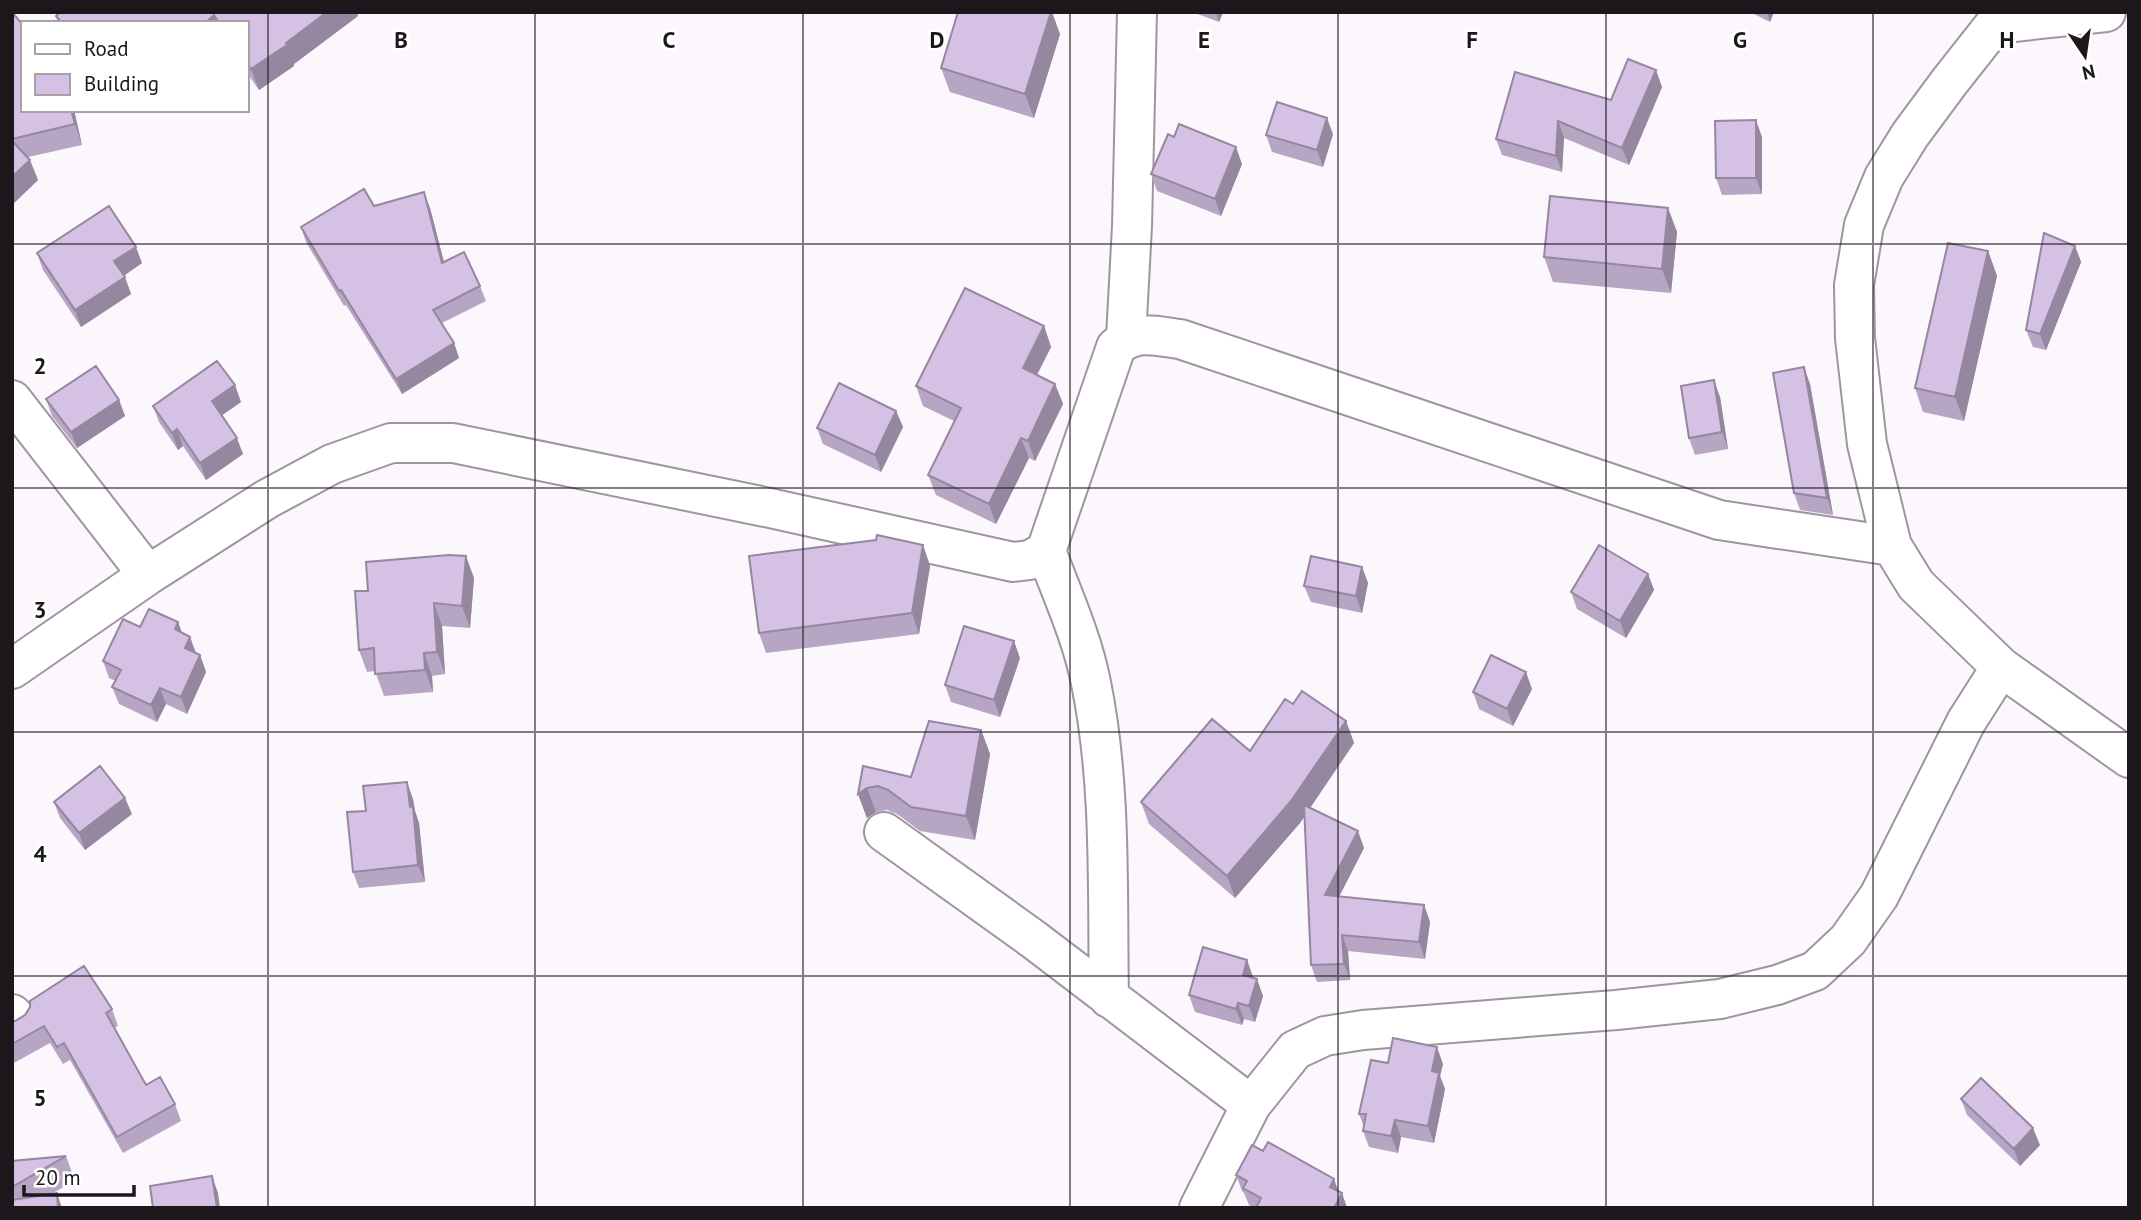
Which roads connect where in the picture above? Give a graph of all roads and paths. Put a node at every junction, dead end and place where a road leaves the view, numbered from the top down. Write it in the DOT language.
graph roads {
  1 [pos="1137,12"];
  2 [pos="2106,12"];
  3 [pos="1998,18"];
  4 [pos="1126,338"];
  5 [pos="12,400"];
  6 [pos="1892,546"];
  7 [pos="1046,551"];
  8 [pos="148,575"];
  9 [pos="2001,667"];
  10 [pos="12,669"];
  11 [pos="2129,758"];
  12 [pos="884,832"];
  13 [pos="1109,998"];
  14 [pos="1251,1105"];
  15 [pos="1199,1208"];
  1 -- 4 [label="street"];
  2 -- 3 [label="street"];
  3 -- 6 [label="street"];
  4 -- 6 [label="street"];
  4 -- 7 [label="street"];
  5 -- 8 [label="street"];
  6 -- 9 [label="street"];
  7 -- 8 [label="street"];
  7 -- 13 [label="street"];
  8 -- 10 [label="street"];
  9 -- 11 [label="street"];
  9 -- 14 [label="street"];
  12 -- 13 [label="street"];
  13 -- 14 [label="street"];
  14 -- 15 [label="street"];
}
